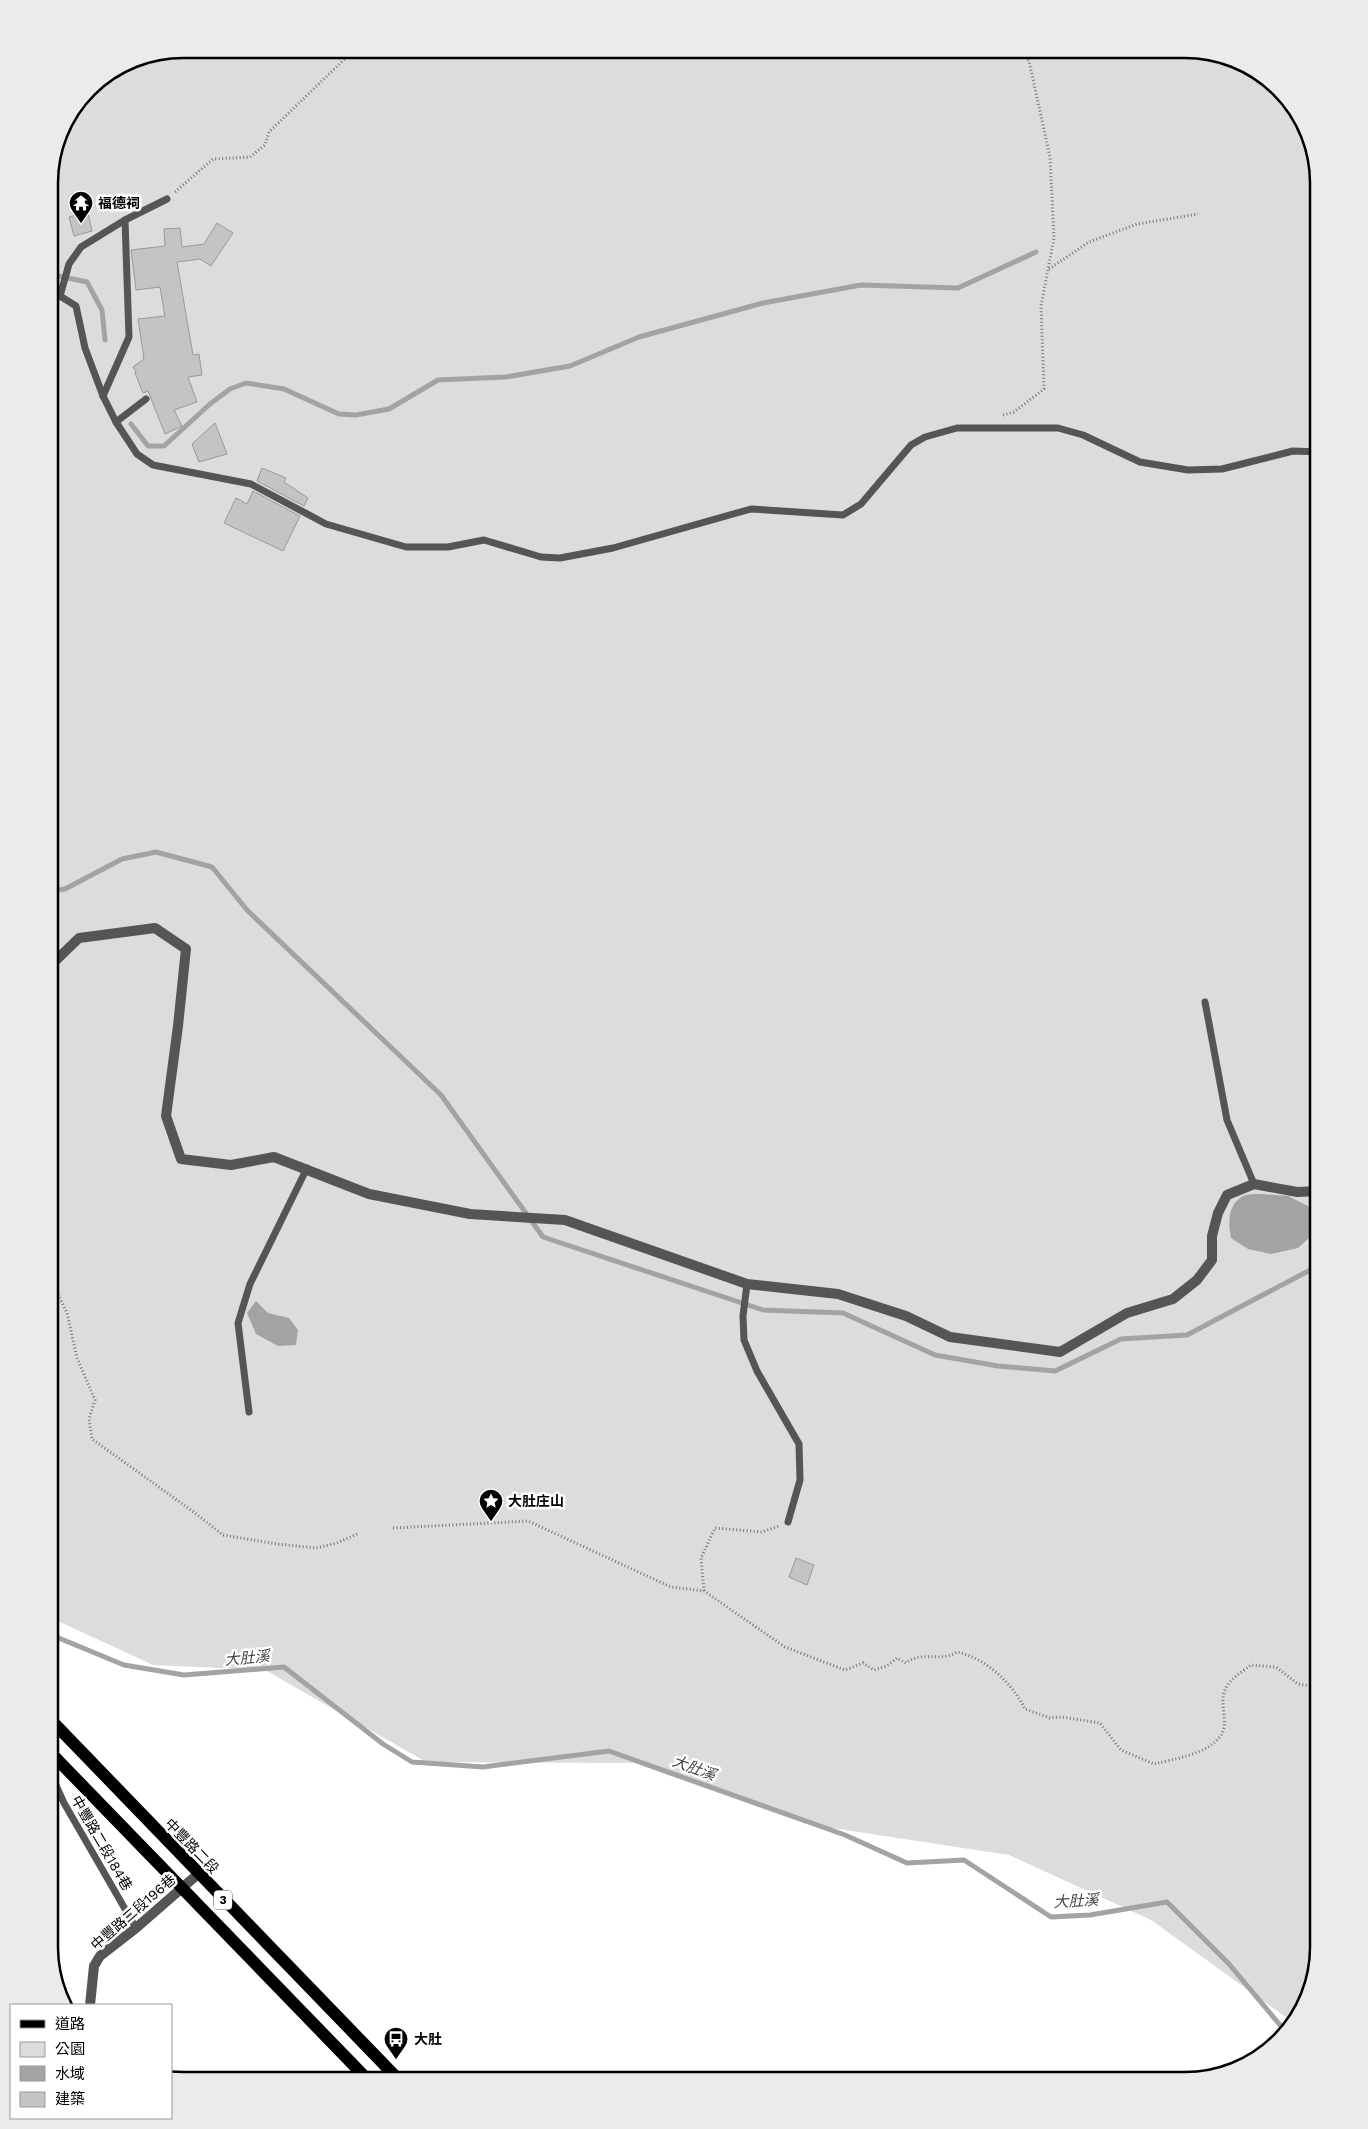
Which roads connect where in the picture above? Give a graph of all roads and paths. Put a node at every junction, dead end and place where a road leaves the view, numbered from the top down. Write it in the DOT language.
graph roads {
  1 [pos="346,58"];
  2 [pos="1027,58"];
  3 [pos="167,199"];
  4 [pos="1198,214"];
  5 [pos="125,220"];
  6 [pos="1048,269"];
  7 [pos="60,296"];
  8 [pos="103,396"];
  9 [pos="146,399"];
  10 [pos="995,418"];
  11 [pos="116,422"];
  12 [pos="1310,452"];
  13 [pos="58,958"];
  14 [pos="1205,1002"];
  15 [pos="307,1168"];
  16 [pos="1254,1184"];
  17 [pos="1310,1191"];
  18 [pos="747,1284"];
  19 [pos="58,1294"];
  20 [pos="249,1412"];
  21 [pos="788,1522"];
  22 [pos="393,1528"];
  23 [pos="357,1534"];
  24 [pos="704,1591"];
  25 [pos="1310,1686"];
  26 [pos="58,1727"];
  27 [pos="58,1760"];
  28 [pos="58,1790"];
  29 [pos="198,1874"];
  30 [pos="182,1889"];
  31 [pos="136,1928"];
  32 [pos="90,2004"];
  33 [pos="359,2071"];
  34 [pos="390,2071"];
  1 -- 3 [label="path"];
  2 -- 6 [label="path"];
  3 -- 5 [label="lane"];
  4 -- 6 [label="path"];
  5 -- 7 [label="lane"];
  5 -- 8 [label="lane"];
  6 -- 10 [label="path"];
  7 -- 8 [label="lane"];
  8 -- 11 [label="lane"];
  9 -- 11 [label="lane"];
  11 -- 12 [label="lane"];
  13 -- 15 [label="street"];
  14 -- 16 [label="lane"];
  15 -- 18 [label="street"];
  15 -- 20 [label="lane"];
  16 -- 17 [label="street"];
  16 -- 18 [label="street"];
  18 -- 21 [label="lane"];
  19 -- 23 [label="path"];
  21 -- 24 [label="path"];
  22 -- 24 [label="path"];
  24 -- 25 [label="path"];
  26 -- 29 [label="main road, 中豐路二段 / 3"];
  27 -- 30 [label="main road, 3"];
  28 -- 31 [label="lane, 中豐路二段184巷"];
  29 -- 30 [label="street, 中豐路二段196巷"];
  29 -- 34 [label="main road, 中豐路二段 / 3"];
  30 -- 31 [label="street, 中豐路二段196巷"];
  30 -- 33 [label="main road, 3"];
  31 -- 32 [label="street, 中豐路二段196巷"];
}
